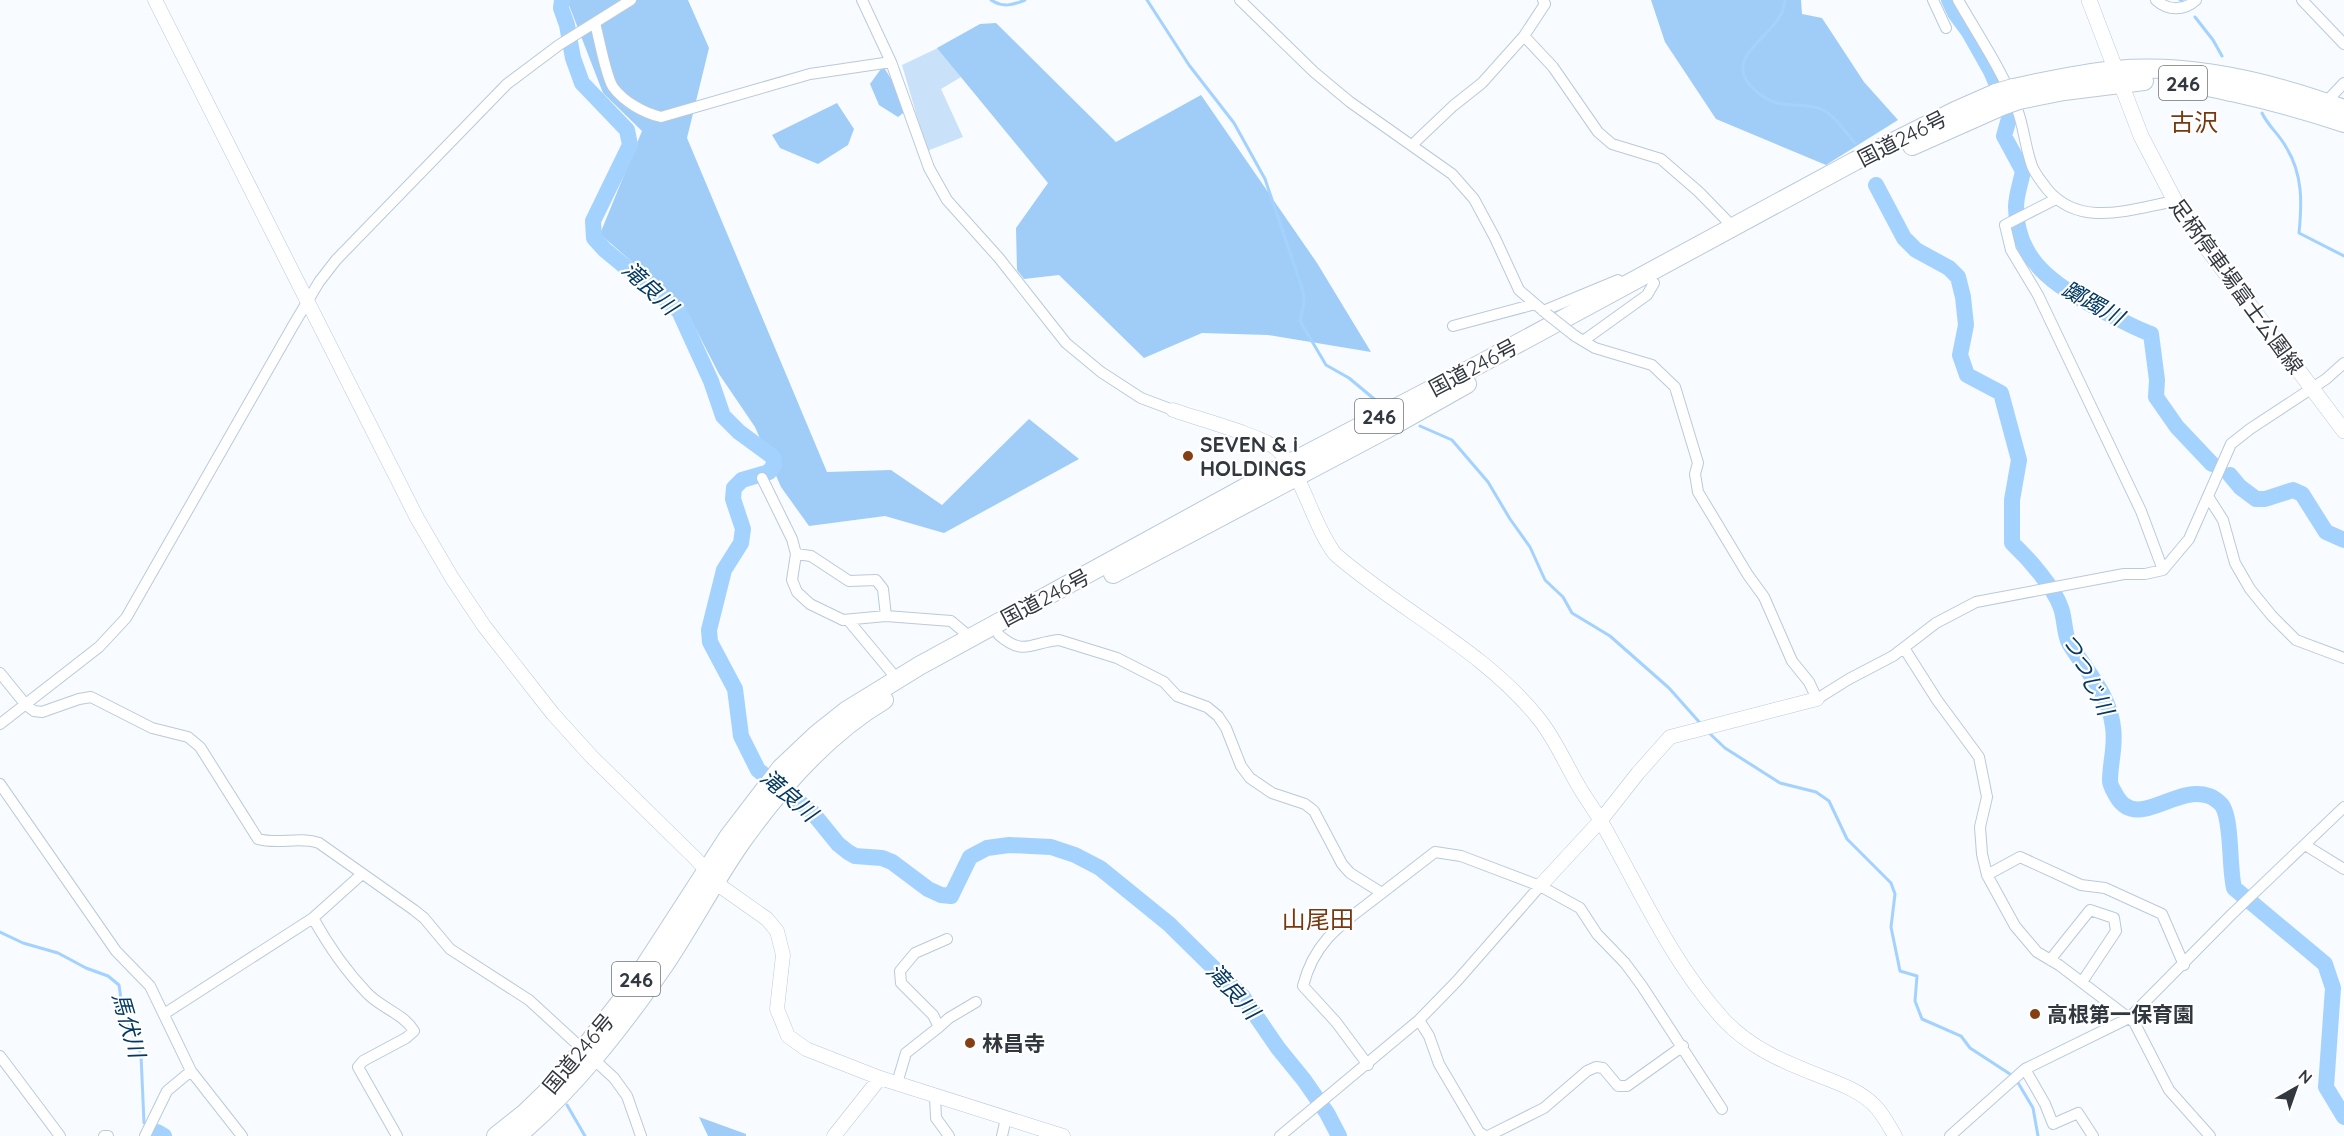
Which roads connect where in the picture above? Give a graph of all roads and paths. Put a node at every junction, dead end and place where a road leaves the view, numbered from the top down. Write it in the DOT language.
graph roads {
  1 [pos="155,0"];
  2 [pos="632,0"];
  3 [pos="862,0"];
  4 [pos="1240,0"];
  5 [pos="1544,0"];
  6 [pos="1958,0"];
  7 [pos="2089,0"];
  8 [pos="2156,0"];
  9 [pos="2196,0"];
  10 [pos="2302,0"];
  11 [pos="1936,1"];
  12 [pos="595,23"];
  13 [pos="1946,28"];
  14 [pos="1524,36"];
  15 [pos="2344,44"];
  16 [pos="891,62"];
  17 [pos="2119,76"];
  18 [pos="2344,83"];
  19 [pos="2008,97"];
  20 [pos="2326,102"];
  21 [pos="2344,109"];
  22 [pos="2344,123"];
  23 [pos="1412,145"];
  24 [pos="2056,199"];
  25 [pos="2175,201"];
  26 [pos="1734,228"];
  27 [pos="1656,275"];
  28 [pos="307,302"];
  29 [pos="1542,310"];
  30 [pos="1453,326"];
  31 [pos="1579,338"];
  32 [pos="2344,363"];
  33 [pos="2311,388"];
  34 [pos="1173,410"];
  35 [pos="2344,431"];
  36 [pos="1291,470"];
  37 [pos="762,478"];
  38 [pos="2209,498"];
  39 [pos="796,554"];
  40 [pos="2163,570"];
  41 [pos="886,616"];
  42 [pos="848,620"];
  43 [pos="999,635"];
  44 [pos="970,637"];
  45 [pos="1904,648"];
  46 [pos="2344,658"];
  47 [pos="0,673"];
  48 [pos="897,679"];
  49 [pos="1817,699"];
  50 [pos="26,705"];
  51 [pos="0,724"];
  52 [pos="787,773"];
  53 [pos="0,784"];
  54 [pos="2344,807"];
  55 [pos="1601,820"];
  56 [pos="2305,845"];
  57 [pos="2344,870"];
  58 [pos="362,874"];
  59 [pos="1987,875"];
  60 [pos="712,876"];
  61 [pos="1539,886"];
  62 [pos="1382,893"];
  63 [pos="313,918"];
  64 [pos="947,939"];
  65 [pos="2050,960"];
  66 [pos="2184,965"];
  67 [pos="2082,982"];
  68 [pos="976,1002"];
  69 [pos="164,1014"];
  70 [pos="2129,1018"];
  71 [pos="1419,1020"];
  72 [pos="939,1027"];
  73 [pos="1683,1046"];
  74 [pos="0,1056"];
  75 [pos="587,1056"];
  76 [pos="1368,1065"];
  77 [pos="192,1071"];
  78 [pos="2023,1071"];
  79 [pos="880,1078"];
  80 [pos="897,1083"];
  81 [pos="935,1096"];
  82 [pos="1722,1109"];
  83 [pos="1006,1118"];
  84 [pos="60,1136"];
  85 [pos="145,1136"];
  86 [pos="242,1136"];
  87 [pos="397,1136"];
  88 [pos="496,1136"];
  89 [pos="517,1136"];
  90 [pos="641,1136"];
  91 [pos="834,1136"];
  92 [pos="949,1136"];
  93 [pos="1002,1136"];
  94 [pos="1063,1136"];
  95 [pos="1280,1136"];
  96 [pos="1486,1136"];
  97 [pos="1895,1136"];
  98 [pos="1950,1136"];
  99 [pos="2093,1136"];
  100 [pos="2210,1136"];
  1 -- 28 [label="street"];
  2 -- 12 [label="street"];
  3 -- 16 [label="street"];
  4 -- 23 [label="street"];
  5 -- 14 [label="street"];
  6 -- 24 [label="street"];
  7 -- 17 [label="main road, 足柄停車場富士公園線"];
  8 -- 9 [label="street"];
  10 -- 15 [label="street"];
  11 -- 13 [label="street"];
  12 -- 16 [label="street"];
  12 -- 28 [label="street"];
  14 -- 23 [label="street"];
  14 -- 26 [label="street"];
  16 -- 34 [label="street"];
  17 -- 19 [label="highway, 国道246号 / 246"];
  17 -- 20 [label="highway, 国道246号 / 246"];
  17 -- 22 [label="highway, 国道246号 / 246"];
  17 -- 25 [label="main road, 足柄停車場富士公園線"];
  18 -- 20 [label="street"];
  19 -- 26 [label="highway, 国道246号 / 246"];
  19 -- 27 [label="highway, 国道246号 / 246"];
  20 -- 21 [label="highway, 国道246号 / 246"];
  23 -- 29 [label="street"];
  24 -- 25 [label="street"];
  24 -- 40 [label="street"];
  25 -- 33 [label="main road, 足柄停車場富士公園線"];
  26 -- 27 [label="highway, 国道246号 / 246"];
  27 -- 29 [label="street"];
  27 -- 31 [label="street"];
  27 -- 36 [label="highway, 国道246号 / 246"];
  28 -- 50 [label="street"];
  28 -- 60 [label="street"];
  29 -- 30 [label="street"];
  29 -- 31 [label="street, bridge"];
  31 -- 49 [label="street"];
  32 -- 33 [label="street"];
  33 -- 35 [label="main road, 足柄停車場富士公園線"];
  33 -- 38 [label="street"];
  34 -- 36 [label="street"];
  36 -- 43 [label="highway, 国道246号 / 246"];
  36 -- 44 [label="highway, 国道246号 / 246"];
  36 -- 55 [label="street"];
  37 -- 39 [label="street"];
  38 -- 40 [label="street"];
  38 -- 46 [label="street"];
  39 -- 41 [label="street"];
  39 -- 42 [label="street"];
  40 -- 45 [label="street"];
  41 -- 42 [label="street"];
  41 -- 44 [label="street"];
  42 -- 48 [label="street"];
  43 -- 52 [label="highway, 国道246号 / 246"];
  43 -- 62 [label="street"];
  44 -- 48 [label="highway, 国道246号 / 246"];
  45 -- 49 [label="street"];
  45 -- 59 [label="street"];
  47 -- 50 [label="street"];
  48 -- 52 [label="highway, 国道246号 / 246"];
  49 -- 55 [label="street"];
  50 -- 51 [label="street"];
  50 -- 58 [label="street"];
  52 -- 60 [label="highway, 国道246号 / 246"];
  53 -- 69 [label="street"];
  54 -- 56 [label="street"];
  55 -- 61 [label="street"];
  55 -- 97 [label="street"];
  56 -- 57 [label="street"];
  56 -- 66 [label="street"];
  58 -- 63 [label="street"];
  58 -- 75 [label="street"];
  59 -- 65 [label="street"];
  59 -- 66 [label="street"];
  60 -- 75 [label="highway, 国道246号 / 246"];
  60 -- 79 [label="street"];
  61 -- 62 [label="street"];
  61 -- 71 [label="street"];
  61 -- 73 [label="street"];
  62 -- 76 [label="street"];
  63 -- 69 [label="street"];
  63 -- 87 [label="street"];
  64 -- 72 [label="street"];
  65 -- 67 [label="street"];
  65 -- 67 [label="street"];
  66 -- 70 [label="street"];
  67 -- 70 [label="street"];
  68 -- 72 [label="street"];
  69 -- 77 [label="street"];
  70 -- 78 [label="street"];
  70 -- 100 [label="street"];
  71 -- 76 [label="street"];
  71 -- 96 [label="street"];
  72 -- 80 [label="street"];
  73 -- 82 [label="street"];
  73 -- 96 [label="street"];
  74 -- 84 [label="street"];
  75 -- 88 [label="highway, 国道246号 / 246"];
  75 -- 89 [label="highway, 国道246号 / 246"];
  75 -- 90 [label="street"];
  76 -- 95 [label="street"];
  77 -- 85 [label="street"];
  77 -- 86 [label="street"];
  78 -- 98 [label="street"];
  78 -- 99 [label="street"];
  79 -- 80 [label="street"];
  79 -- 91 [label="street"];
  80 -- 81 [label="street"];
  81 -- 83 [label="street"];
  81 -- 92 [label="street"];
  83 -- 93 [label="street"];
  83 -- 94 [label="street"];
}
